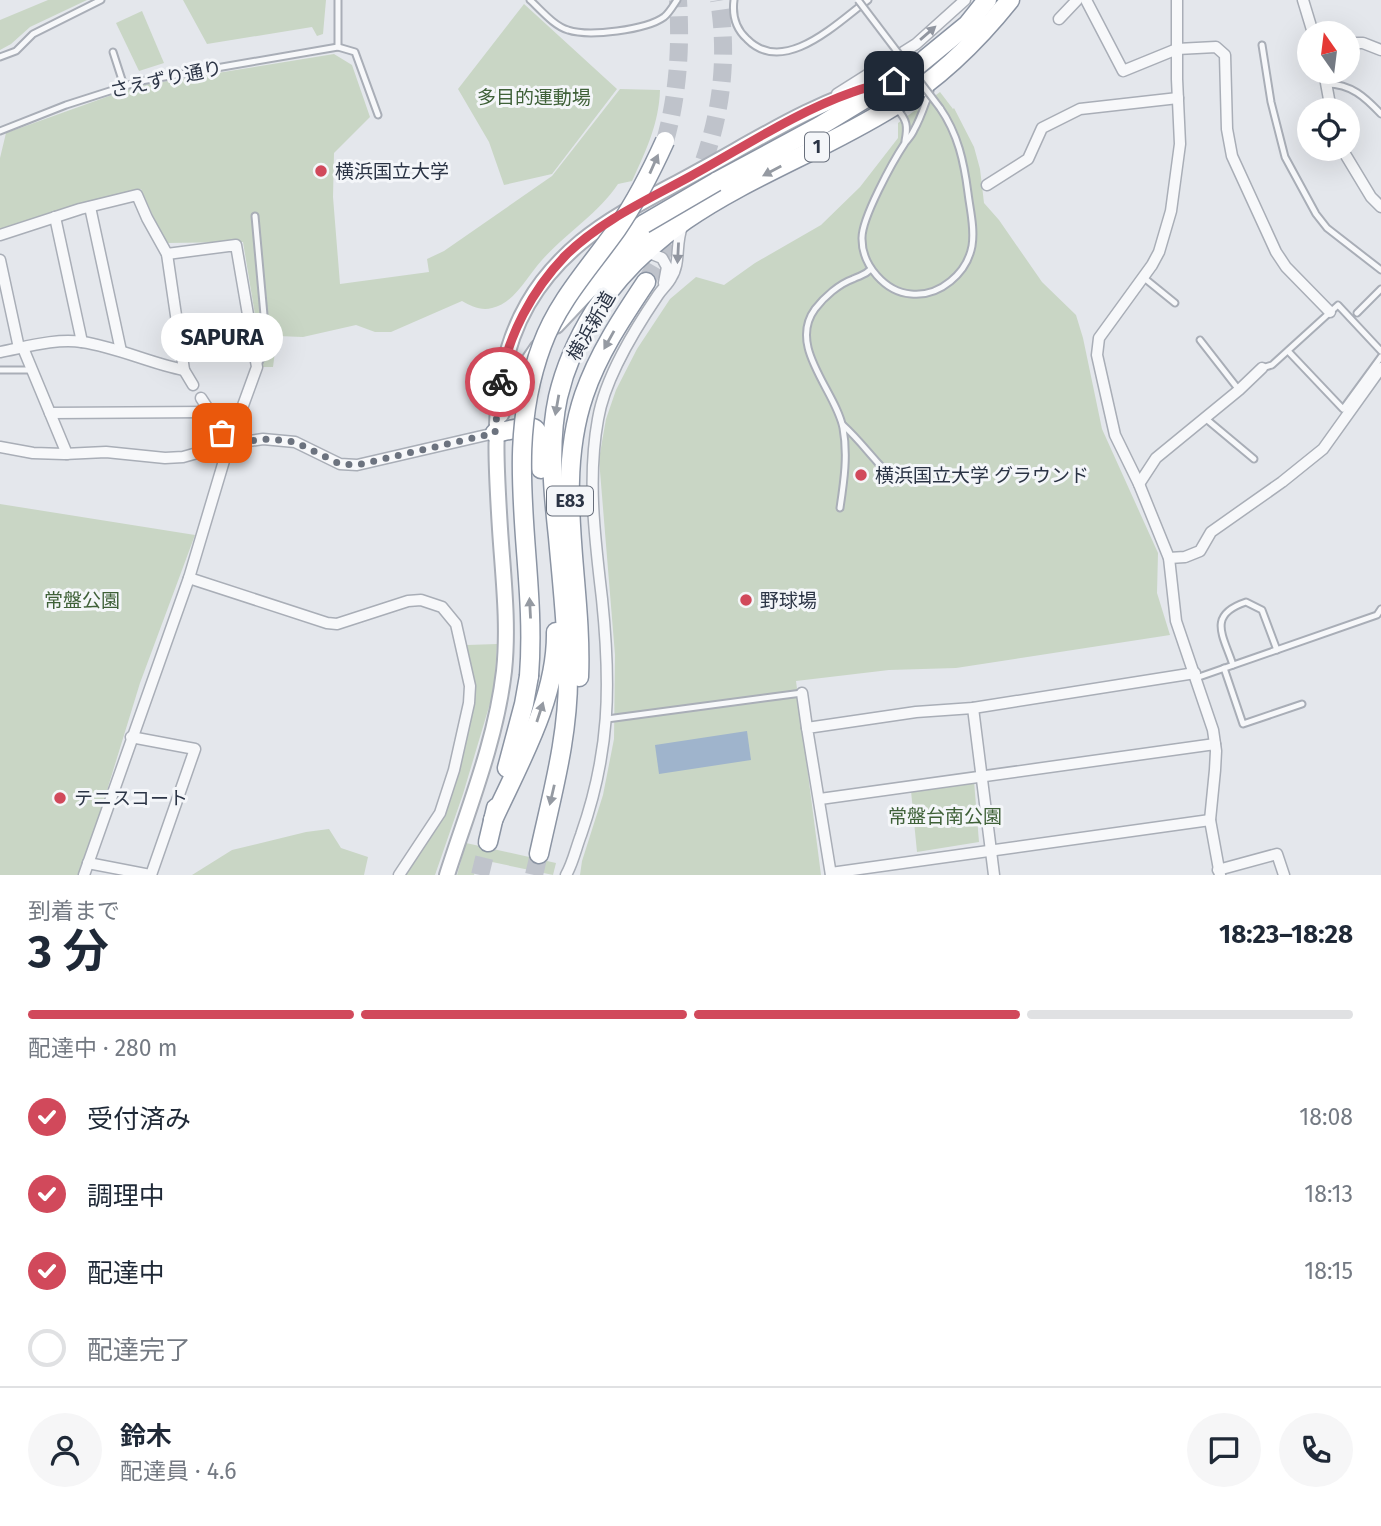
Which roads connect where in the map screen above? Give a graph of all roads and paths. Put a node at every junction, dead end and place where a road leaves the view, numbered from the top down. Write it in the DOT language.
graph roads {
  1 [pos="101,0"];
  2 [pos="338,0"];
  3 [pos="530,0"];
  4 [pos="677,0"];
  5 [pos="734,0"];
  6 [pos="858,0"];
  7 [pos="868,0"];
  8 [pos="967,0"];
  9 [pos="987,0"];
  10 [pos="1010,0"];
  11 [pos="1077,0"];
  12 [pos="1086,0"];
  13 [pos="1177,0"];
  14 [pos="1303,0"];
  15 [pos="1059,19"];
  16 [pos="1309,21"];
  17 [pos="967,25"];
  18 [pos="1360,43"];
  19 [pos="1262,46"];
  20 [pos="338,47"];
  21 [pos="1177,49"];
  22 [pos="1381,50"];
  23 [pos="113,52"];
  24 [pos="0,57"];
  25 [pos="937,76"];
  26 [pos="894,81"];
  27 [pos="1327,84"];
  28 [pos="1342,84"];
  29 [pos="124,86"];
  30 [pos="1178,98"];
  31 [pos="1329,98"];
  32 [pos="894,106"];
  33 [pos="809,110"];
  34 [pos="1381,114"];
  35 [pos="378,115"];
  36 [pos="0,131"];
  37 [pos="665,141"];
  38 [pos="904,144"];
  39 [pos="1349,161"];
  40 [pos="987,185"];
  41 [pos="90,207"];
  42 [pos="1381,207"];
  43 [pos="693,213"];
  44 [pos="255,216"];
  45 [pos="55,217"];
  46 [pos="645,224"];
  47 [pos="0,235"];
  48 [pos="657,240"];
  49 [pos="167,254"];
  50 [pos="639,257"];
  51 [pos="0,260"];
  52 [pos="871,269"];
  53 [pos="1381,270"];
  54 [pos="1143,277"];
  55 [pos="653,288"];
  56 [pos="1381,289"];
  57 [pos="1175,303"];
  58 [pos="1330,312"];
  59 [pos="1357,313"];
  60 [pos="552,324"];
  61 [pos="1200,340"];
  62 [pos="82,342"];
  63 [pos="21,348"];
  64 [pos="121,351"];
  65 [pos="1288,351"];
  66 [pos="1381,351"];
  67 [pos="0,352"];
  68 [pos="1381,357"];
  69 [pos="257,367"];
  70 [pos="1262,368"];
  71 [pos="1381,368"];
  72 [pos="0,370"];
  73 [pos="32,370"];
  74 [pos="184,370"];
  75 [pos="193,385"];
  76 [pos="1239,390"];
  77 [pos="201,398"];
  78 [pos="50,414"];
  79 [pos="213,418"];
  80 [pos="1205,418"];
  81 [pos="843,425"];
  82 [pos="495,433"];
  83 [pos="229,444"];
  84 [pos="0,447"];
  85 [pos="67,454"];
  86 [pos="1254,459"];
  87 [pos="897,482"];
  88 [pos="1139,484"];
  89 [pos="840,508"];
  90 [pos="1169,558"];
  91 [pos="189,578"];
  92 [pos="1381,609"];
  93 [pos="1277,650"];
  94 [pos="1233,665"];
  95 [pos="1224,668"];
  96 [pos="1196,676"];
  97 [pos="802,693"];
  98 [pos="1302,704"];
  99 [pos="973,708"];
  100 [pos="607,719"];
  101 [pos="807,728"];
  102 [pos="565,736"];
  103 [pos="131,737"];
  104 [pos="1215,744"];
  105 [pos="982,775"];
  106 [pos="820,799"];
  107 [pos="493,820"];
  108 [pos="1210,820"];
  109 [pos="488,842"];
  110 [pos="991,851"];
  111 [pos="539,854"];
  112 [pos="88,863"];
  113 [pos="1219,872"];
  114 [pos="831,874"];
  115 [pos="84,875"];
  116 [pos="150,875"];
  117 [pos="399,875"];
  118 [pos="447,875"];
  119 [pos="566,875"];
  120 [pos="994,875"];
  121 [pos="1283,875"];
  1 -- 24 [label="lane"];
  2 -- 20 [label="lane"];
  3 -- 4 [label="lane"];
  5 -- 7 [label="lane"];
  6 -- 52 [label="lane, bridge"];
  8 -- 17 [label="street"];
  33 -- 8 [label="street, one-way"];
  9 -- 17 [label="highway, 横浜新道 / 1"];
  10 -- 25 [label="highway, 横浜新道 / 1"];
  11 -- 15 [label="street"];
  12 -- 21 [label="street"];
  13 -- 21 [label="street"];
  14 -- 16 [label="street"];
  17 -- 26 [label="highway, 横浜新道 / 1"];
  18 -- 22 [label="street"];
  19 -- 53 [label="lane"];
  20 -- 29 [label="lane, さえずり通り"];
  20 -- 35 [label="lane"];
  21 -- 30 [label="street"];
  21 -- 58 [label="street"];
  23 -- 29 [label="lane"];
  25 -- 32 [label="highway, 横浜新道 / 1"];
  25 -- 38 [label="lane"];
  26 -- 33 [label="street"];
  26 -- 46 [label="highway, 横浜新道 / 1, bridge"];
  27 -- 31 [label="street"];
  28 -- 34 [label="lane"];
  29 -- 36 [label="lane, さえずり通り"];
  30 -- 40 [label="street"];
  30 -- 54 [label="street"];
  32 -- 38 [label="lane"];
  32 -- 43 [label="highway, 横浜新道 / 1, one-way"];
  33 -- 82 [label="street"];
  60 -- 37 [label="highway, E83, one-way, bridge"];
  38 -- 52 [label="lane"];
  39 -- 42 [label="street"];
  41 -- 45 [label="street"];
  41 -- 49 [label="street"];
  41 -- 64 [label="street"];
  43 -- 48 [label="highway, 横浜新道 / 1"];
  43 -- 55 [label="street, one-way"];
  43 -- 82 [label="street"];
  44 -- 69 [label="lane"];
  45 -- 47 [label="street"];
  45 -- 62 [label="street"];
  46 -- 60 [label="highway, 横浜新道 / E83, bridge"];
  48 -- 50 [label="highway, 横浜新道 / E83"];
  49 -- 69 [label="street"];
  49 -- 74 [label="street"];
  50 -- 55 [label="street"];
  50 -- 102 [label="highway, 横浜新道 / E83, one-way"];
  51 -- 63 [label="street"];
  52 -- 81 [label="lane"];
  54 -- 57 [label="lane"];
  54 -- 88 [label="street"];
  55 -- 100 [label="street"];
  55 -- 102 [label="highway, E83, one-way"];
  56 -- 59 [label="lane"];
  58 -- 65 [label="lane"];
  58 -- 66 [label="lane"];
  107 -- 60 [label="highway, 横浜新道 / E83, one-way, bridge"];
  61 -- 76 [label="lane"];
  62 -- 63 [label="street"];
  62 -- 64 [label="street"];
  63 -- 67 [label="street"];
  63 -- 73 [label="street"];
  64 -- 74 [label="street"];
  65 -- 68 [label="lane"];
  65 -- 70 [label="lane"];
  69 -- 83 [label="street"];
  70 -- 76 [label="street"];
  71 -- 90 [label="street"];
  72 -- 73 [label="lane"];
  73 -- 78 [label="street"];
  74 -- 75 [label="street"];
  76 -- 80 [label="street"];
  77 -- 79 [label="street"];
  78 -- 79 [label="street"];
  78 -- 85 [label="street"];
  79 -- 83 [label="street"];
  80 -- 86 [label="lane"];
  80 -- 88 [label="street"];
  81 -- 87 [label="lane"];
  81 -- 89 [label="lane"];
  82 -- 83 [label="street"];
  107 -- 82 [label="highway, one-way"];
  82 -- 118 [label="street"];
  83 -- 85 [label="street"];
  83 -- 91 [label="street"];
  84 -- 85 [label="street"];
  88 -- 90 [label="street"];
  90 -- 96 [label="street"];
  91 -- 103 [label="street"];
  91 -- 117 [label="street"];
  92 -- 93 [label="lane"];
  93 -- 94 [label="lane"];
  93 -- 94 [label="lane"];
  94 -- 95 [label="lane"];
  95 -- 96 [label="lane"];
  95 -- 98 [label="lane"];
  96 -- 99 [label="street"];
  96 -- 104 [label="street"];
  97 -- 100 [label="lane"];
  97 -- 101 [label="street"];
  99 -- 101 [label="street"];
  99 -- 105 [label="street"];
  100 -- 119 [label="street"];
  101 -- 106 [label="street"];
  102 -- 111 [label="highway, 横浜新道 / E83, one-way"];
  103 -- 112 [label="street"];
  103 -- 116 [label="street"];
  104 -- 105 [label="street"];
  104 -- 108 [label="street"];
  105 -- 106 [label="street"];
  105 -- 110 [label="street"];
  106 -- 114 [label="street"];
  107 -- 109 [label="highway, 横浜新道 / E83"];
  108 -- 110 [label="street"];
  108 -- 113 [label="street"];
  110 -- 114 [label="street"];
  110 -- 120 [label="street"];
  112 -- 115 [label="street"];
  112 -- 116 [label="street"];
  113 -- 121 [label="street"];
}
